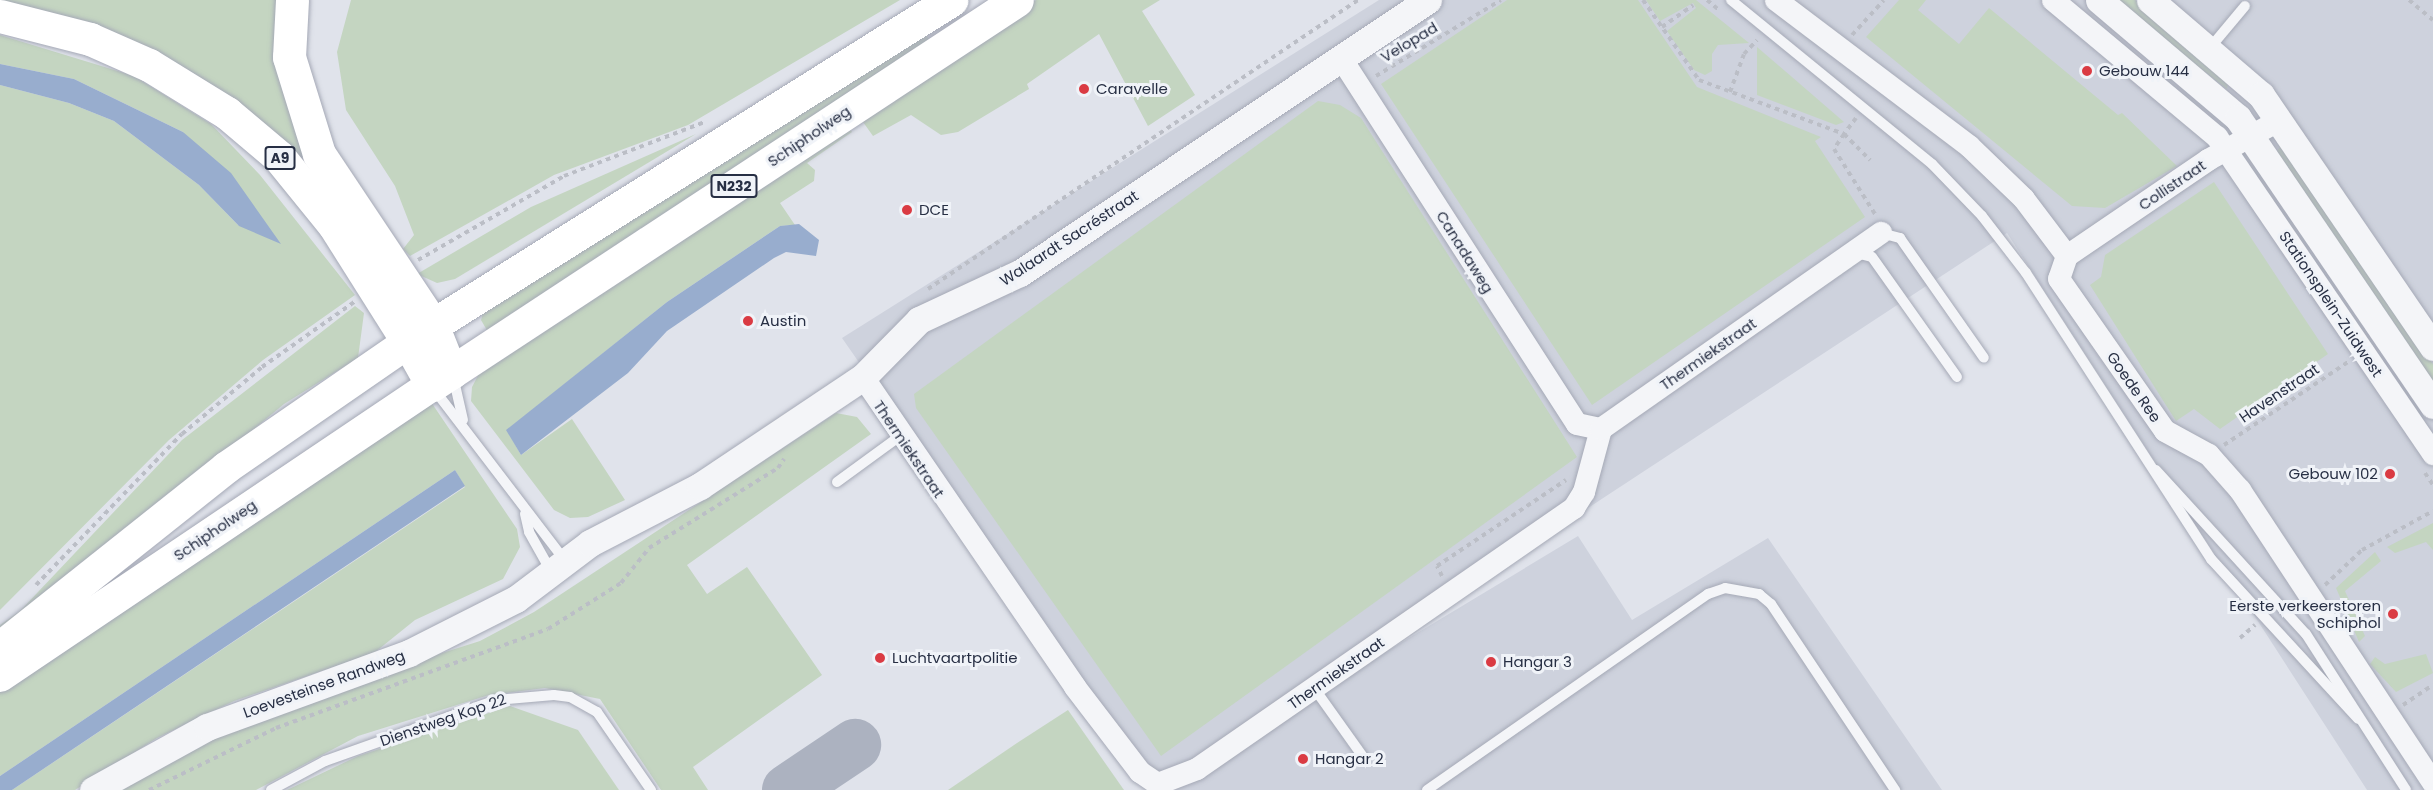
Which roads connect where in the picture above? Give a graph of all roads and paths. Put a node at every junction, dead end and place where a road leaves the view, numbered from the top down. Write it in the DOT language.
graph roads {
  1 [pos="292,0"];
  2 [pos="951,0"];
  3 [pos="1017,0"];
  4 [pos="1358,0"];
  5 [pos="1428,0"];
  6 [pos="1501,0"];
  7 [pos="1643,0"];
  8 [pos="1731,0"];
  9 [pos="1776,0"];
  10 [pos="1884,0"];
  11 [pos="2053,0"];
  12 [pos="2099,0"];
  13 [pos="2150,0"];
  14 [pos="2409,0"];
  15 [pos="1694,5"];
  16 [pos="2245,6"];
  17 [pos="0,16"];
  18 [pos="2433,20"];
  19 [pos="1662,27"];
  20 [pos="1765,29"];
  21 [pos="2209,49"];
  22 [pos="1839,50"];
  23 [pos="1341,58"];
  24 [pos="1360,85"];
  25 [pos="1730,92"];
  26 [pos="717,116"];
  27 [pos="2280,120"];
  28 [pos="2253,138"];
  29 [pos="2228,153"];
  30 [pos="1874,229"];
  31 [pos="1852,253"];
  32 [pos="2067,256"];
  33 [pos="415,262"];
  34 [pos="924,292"];
  35 [pos="354,301"];
  36 [pos="420,334"];
  37 [pos="2433,347"];
  38 [pos="2364,351"];
  39 [pos="1984,358"];
  40 [pos="863,377"];
  41 [pos="1957,377"];
  42 [pos="442,379"];
  43 [pos="2433,405"];
  44 [pos="462,420"];
  45 [pos="1601,429"];
  46 [pos="900,436"];
  47 [pos="2433,454"];
  48 [pos="2209,455"];
  49 [pos="2150,463"];
  50 [pos="1571,477"];
  51 [pos="837,482"];
  52 [pos="2433,511"];
  53 [pos="525,514"];
  54 [pos="560,569"];
  55 [pos="33,588"];
  56 [pos="1451,594"];
  57 [pos="2311,598"];
  58 [pos="584,606"];
  59 [pos="0,648"];
  60 [pos="0,676"];
  61 [pos="2433,685"];
  62 [pos="1314,688"];
  63 [pos="2387,715"];
  64 [pos="2358,719"];
  65 [pos="1364,758"];
  66 [pos="2433,783"];
  67 [pos="93,790"];
  68 [pos="149,790"];
  69 [pos="271,790"];
  70 [pos="651,790"];
  71 [pos="1427,790"];
  72 [pos="1894,790"];
  73 [pos="2406,790"];
  1 -- 36 [label="main road, A9"];
  2 -- 36 [label="main road, N232"];
  3 -- 42 [label="main road, Schipholweg / N232"];
  4 -- 34 [label="path"];
  5 -- 23 [label="street, Walaardt Sacréstraat"];
  6 -- 24 [label="path, Velopad"];
  7 -- 19 [label="path"];
  8 -- 20 [label="lane"];
  9 -- 22 [label="street"];
  10 -- 22 [label="path"];
  11 -- 29 [label="street, Stationsplein-Zuidwest"];
  12 -- 28 [label="street, Stationsplein-Zuidwest"];
  13 -- 21 [label="street"];
  14 -- 18 [label="path"];
  15 -- 19 [label="path"];
  16 -- 21 [label="lane"];
  17 -- 36 [label="main road, A9"];
  19 -- 25 [label="path"];
  20 -- 25 [label="path"];
  20 -- 49 [label="lane"];
  21 -- 27 [label="street"];
  22 -- 32 [label="street"];
  23 -- 24 [label="street, Canadaweg"];
  23 -- 40 [label="street, Walaardt Sacréstraat"];
  24 -- 45 [label="street, Canadaweg"];
  25 -- 30 [label="path"];
  26 -- 33 [label="path"];
  27 -- 28 [label="street, Collistraat"];
  27 -- 37 [label="street"];
  28 -- 29 [label="street, Collistraat"];
  28 -- 43 [label="street, Stationsplein-Zuidwest"];
  29 -- 32 [label="street, Collistraat"];
  29 -- 38 [label="street, Stationsplein-Zuidwest"];
  30 -- 31 [label="street, Thermiekstraat"];
  30 -- 39 [label="lane"];
  31 -- 41 [label="lane"];
  31 -- 45 [label="street, Thermiekstraat"];
  32 -- 48 [label="street, Goede Ree"];
  35 -- 55 [label="path"];
  36 -- 42 [label="main road"];
  36 -- 59 [label="main road, N232"];
  38 -- 47 [label="street, Stationsplein-Zuidwest"];
  38 -- 48 [label="path, Havenstraat"];
  40 -- 46 [label="street, Thermiekstraat"];
  40 -- 54 [label="street, Walaardt Sacréstraat"];
  42 -- 44 [label="lane"];
  42 -- 44 [label="lane"];
  42 -- 60 [label="main road, Schipholweg / N232"];
  44 -- 53 [label="lane"];
  45 -- 56 [label="street, Thermiekstraat"];
  46 -- 51 [label="lane"];
  46 -- 62 [label="street, Thermiekstraat"];
  48 -- 57 [label="street, Goede Ree"];
  49 -- 64 [label="lane"];
  49 -- 64 [label="lane"];
  50 -- 56 [label="path"];
  52 -- 57 [label="path"];
  53 -- 54 [label="lane"];
  53 -- 54 [label="lane"];
  54 -- 67 [label="street, Loevesteinse Randweg"];
  56 -- 62 [label="street, Thermiekstraat"];
  57 -- 63 [label="street, Goede Ree"];
  58 -- 68 [label="path, Loevesteinse Randweg"];
  61 -- 63 [label="path"];
  62 -- 65 [label="lane"];
  63 -- 66 [label="street, Goede Ree"];
  64 -- 73 [label="lane"];
  69 -- 70 [label="lane, Dienstweg Kop 22"];
  71 -- 72 [label="lane"];
}
